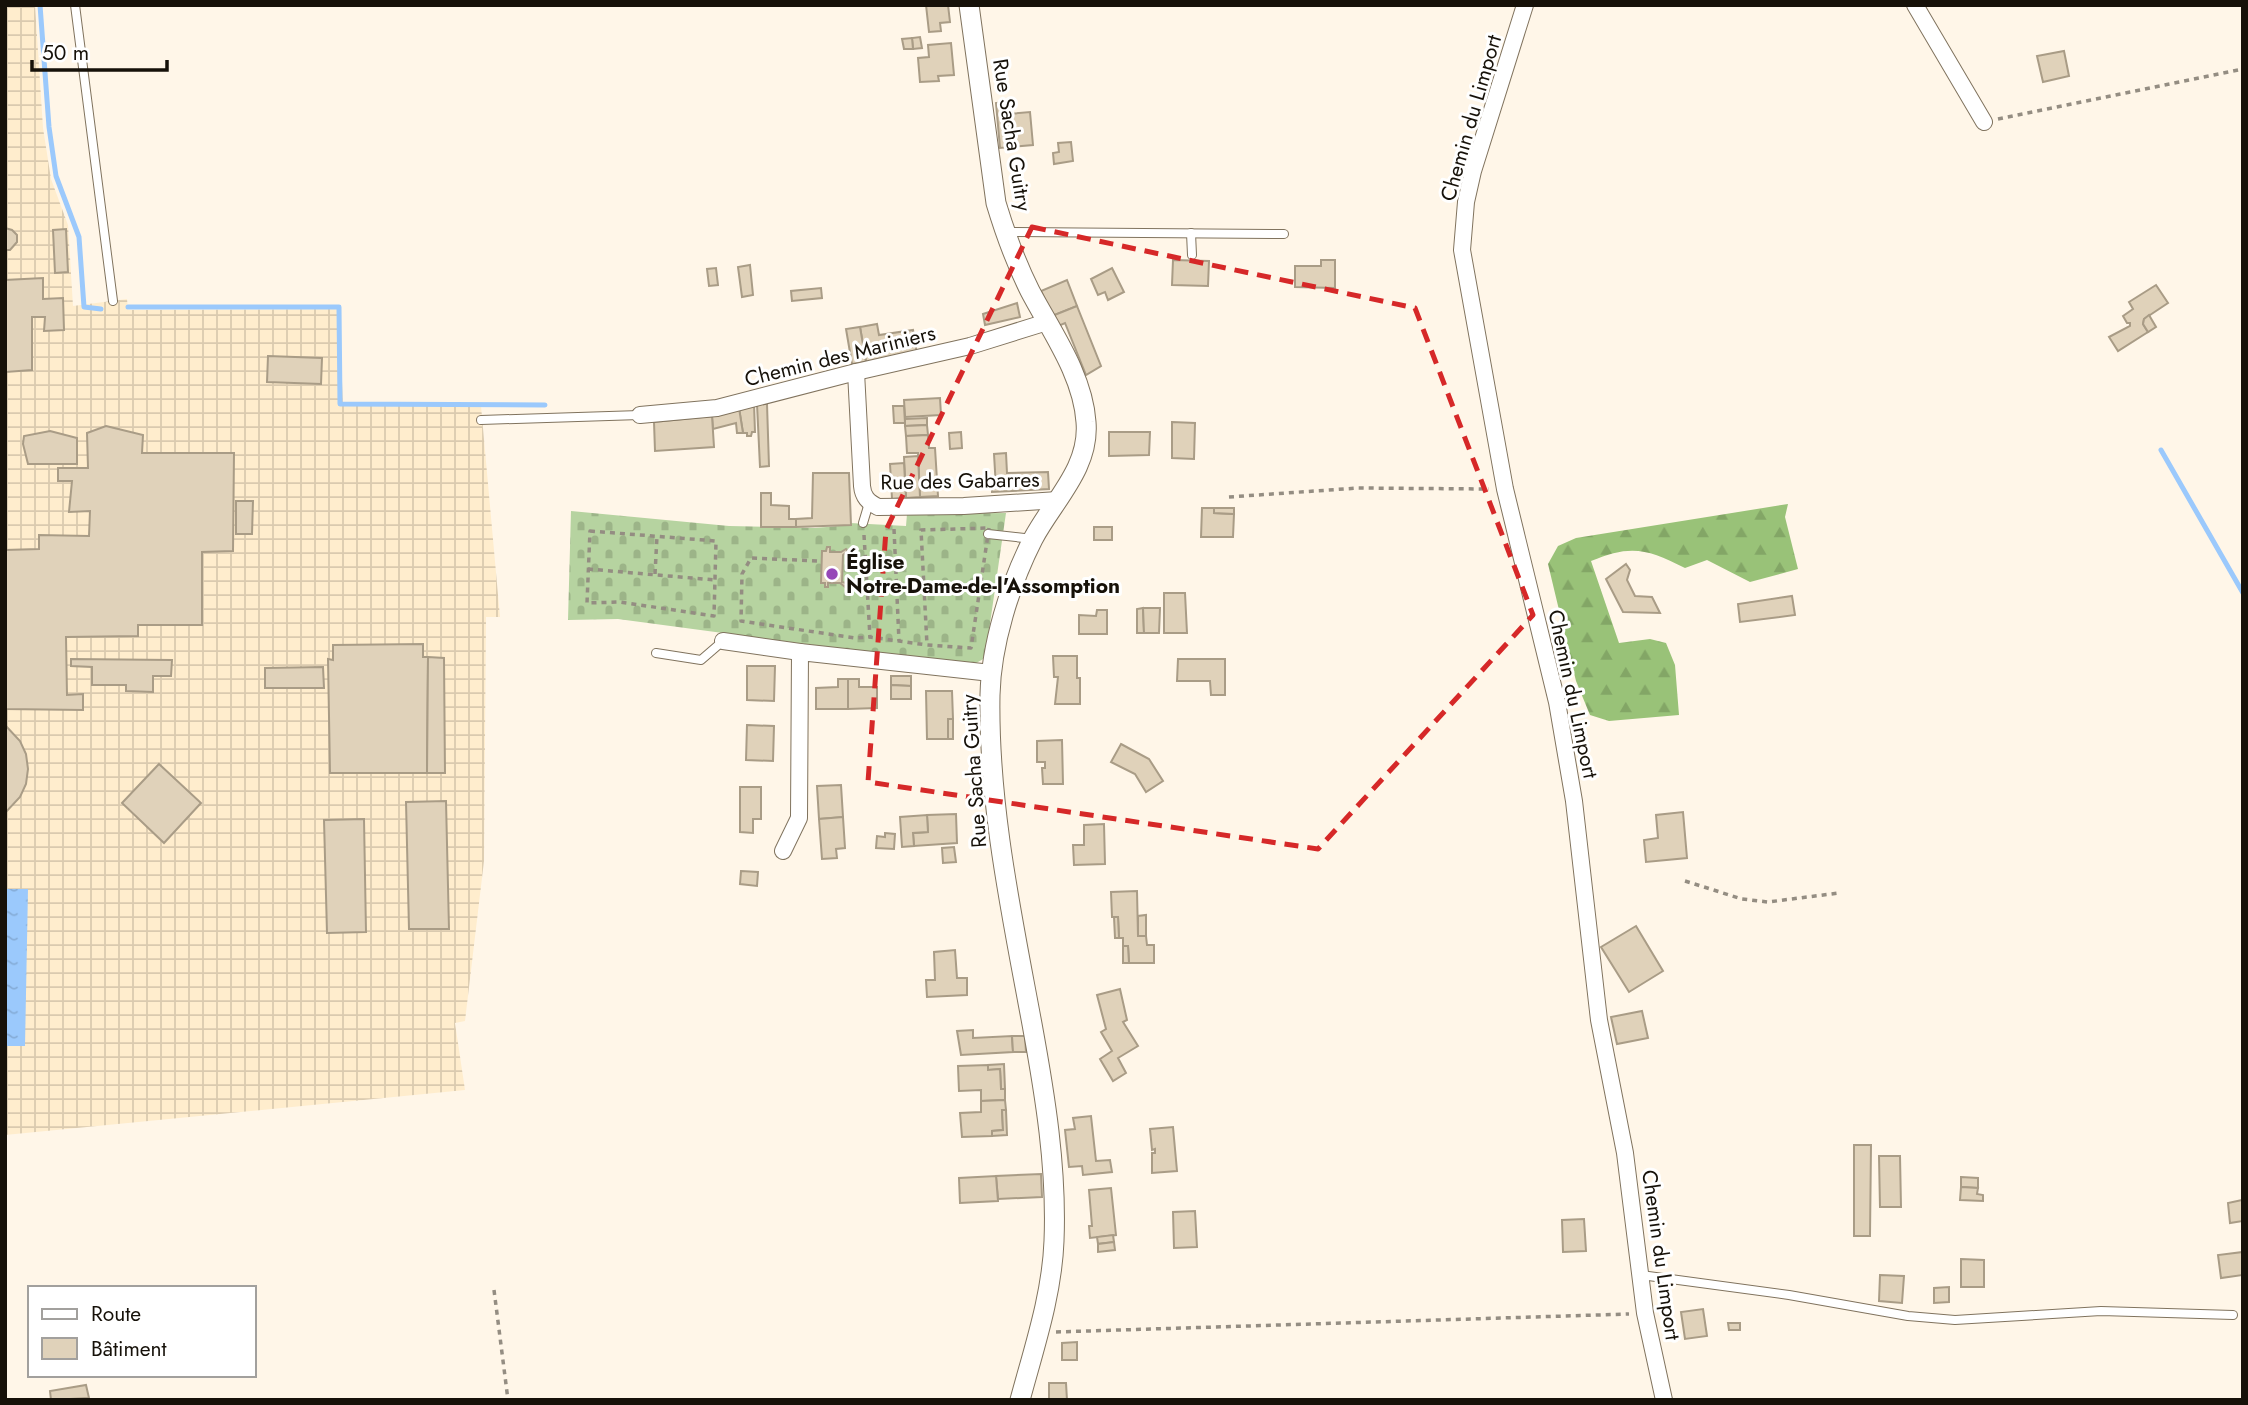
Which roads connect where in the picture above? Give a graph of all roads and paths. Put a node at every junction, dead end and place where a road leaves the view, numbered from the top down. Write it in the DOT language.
graph roads {
  1 [pos="75,5"];
  2 [pos="969,5"];
  3 [pos="1525,5"];
  4 [pos="1915,5"];
  5 [pos="2243,69"];
  6 [pos="1984,122"];
  7 [pos="1004,232"];
  8 [pos="1191,233"];
  9 [pos="1284,234"];
  10 [pos="1192,256"];
  11 [pos="113,301"];
  12 [pos="1047,322"];
  13 [pos="856,372"];
  14 [pos="640,415"];
  15 [pos="481,420"];
  16 [pos="1505,489"];
  17 [pos="1228,497"];
  18 [pos="1058,500"];
  19 [pos="869,503"];
  20 [pos="863,523"];
  21 [pos="894,529"];
  22 [pos="988,534"];
  23 [pos="657,536"];
  24 [pos="1033,539"];
  25 [pos="817,561"];
  26 [pos="588,569"];
  27 [pos="655,574"];
  28 [pos="715,580"];
  29 [pos="870,637"];
  30 [pos="723,641"];
  31 [pos="899,641"];
  32 [pos="927,645"];
  33 [pos="800,652"];
  34 [pos="656,653"];
  35 [pos="991,673"];
  36 [pos="783,851"];
  37 [pos="1685,880"];
  38 [pos="1839,893"];
  39 [pos="1641,1275"];
  40 [pos="494,1290"];
  41 [pos="1645,1313"];
  42 [pos="2233,1315"];
  43 [pos="1039,1333"];
  44 [pos="508,1400"];
  45 [pos="1020,1400"];
  46 [pos="1664,1400"];
  1 -- 11 [label="lane"];
  2 -- 7 [label="street, Rue Sacha Guitry"];
  3 -- 16 [label="street, Chemin du Limport"];
  4 -- 6 [label="street"];
  5 -- 6 [label="path"];
  7 -- 8 [label="lane"];
  7 -- 12 [label="street, Rue Sacha Guitry"];
  8 -- 9 [label="lane"];
  8 -- 10 [label="lane"];
  12 -- 13 [label="street, Chemin des Mariniers"];
  12 -- 18 [label="street, Rue Sacha Guitry"];
  13 -- 14 [label="street, Chemin des Mariniers"];
  13 -- 19 [label="street, Rue des Gabarres"];
  14 -- 15 [label="lane"];
  16 -- 17 [label="path"];
  16 -- 39 [label="street, Chemin du Limport"];
  18 -- 19 [label="street, Rue des Gabarres"];
  18 -- 24 [label="street, Rue Sacha Guitry"];
  19 -- 20 [label="lane"];
  20 -- 29 [label="path"];
  21 -- 31 [label="path"];
  22 -- 24 [label="lane"];
  22 -- 32 [label="path"];
  22 -- 32 [label="path"];
  23 -- 26 [label="path"];
  23 -- 27 [label="path"];
  23 -- 28 [label="path"];
  24 -- 35 [label="street, Rue Sacha Guitry"];
  25 -- 29 [label="path"];
  26 -- 27 [label="path"];
  26 -- 28 [label="path"];
  27 -- 28 [label="path"];
  29 -- 31 [label="path"];
  30 -- 33 [label="street"];
  30 -- 34 [label="lane"];
  31 -- 32 [label="path"];
  33 -- 35 [label="street"];
  33 -- 36 [label="street"];
  35 -- 43 [label="street, Rue Sacha Guitry"];
  37 -- 38 [label="path"];
  39 -- 41 [label="street, Chemin du Limport"];
  39 -- 42 [label="lane"];
  40 -- 44 [label="path"];
  41 -- 43 [label="path"];
  41 -- 46 [label="street, Chemin du Limport"];
  43 -- 45 [label="street, Rue Sacha Guitry"];
}
